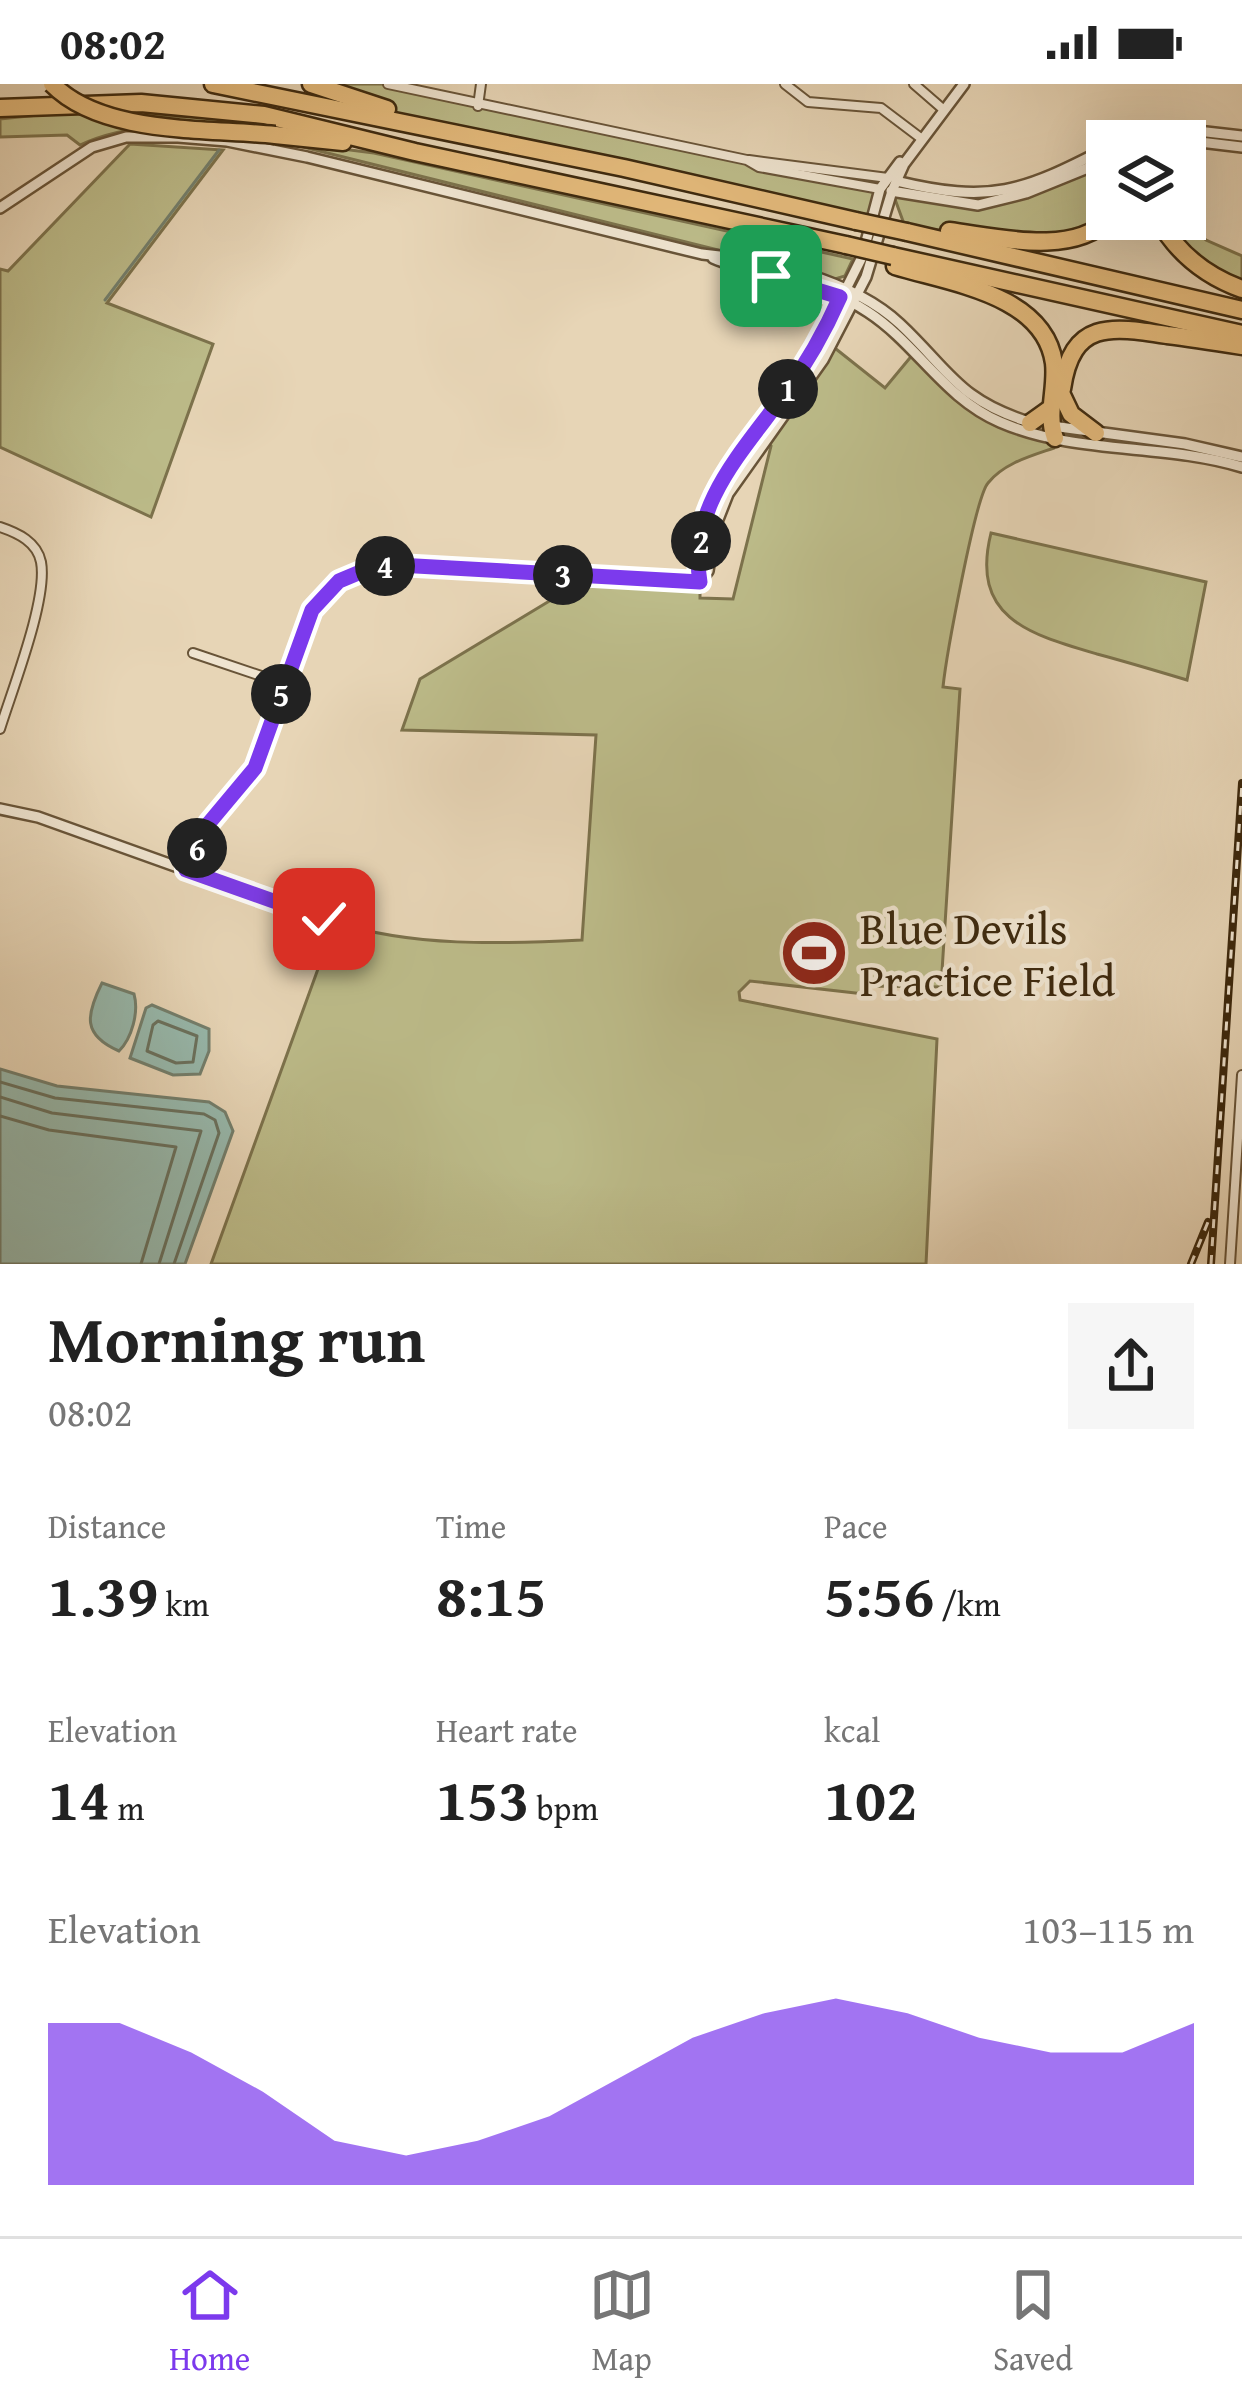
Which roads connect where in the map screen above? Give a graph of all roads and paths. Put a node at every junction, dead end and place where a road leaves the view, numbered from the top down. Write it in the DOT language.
graph roads {
  1 [pos="52,84"];
  2 [pos="213,84"];
  3 [pos="311,84"];
  4 [pos="388,84"];
  5 [pos="481,84"];
  6 [pos="785,84"];
  7 [pos="805,84"];
  8 [pos="914,84"];
  9 [pos="961,84"];
  10 [pos="794,94"];
  11 [pos="196,106"];
  12 [pos="478,106"];
  13 [pos="0,108"];
  14 [pos="942,108"];
  15 [pos="0,119"];
  16 [pos="414,123"];
  17 [pos="1206,132"];
  18 [pos="1242,136"];
  19 [pos="920,137"];
  20 [pos="1206,144"];
  21 [pos="1242,147"];
  22 [pos="415,152"];
  23 [pos="1086,167"];
  24 [pos="889,185"];
  25 [pos="0,208"];
  26 [pos="908,229"];
  27 [pos="1086,235"];
  28 [pos="1172,240"];
  29 [pos="891,260"];
  30 [pos="1242,290"];
  31 [pos="843,292"];
  32 [pos="856,299"];
  33 [pos="1242,310"];
  34 [pos="1242,334"];
  35 [pos="1242,346"];
  36 [pos="1055,418"];
  37 [pos="1030,423"];
  38 [pos="1096,433"];
  39 [pos="1242,457"];
  40 [pos="1242,467"];
  41 [pos="0,527"];
  42 [pos="700,582"];
  43 [pos="193,653"];
  44 [pos="285,684"];
  45 [pos="0,729"];
  46 [pos="0,809"];
  47 [pos="186,870"];
  48 [pos="334,922"];
  49 [pos="1242,1076"];
  50 [pos="1230,1264"];
  1 -- 22 [label="highway, bridge"];
  2 -- 16 [label="highway"];
  3 -- 16 [label="highway"];
  4 -- 12 [label="street"];
  5 -- 12 [label="street"];
  6 -- 10 [label="street"];
  7 -- 10 [label="street"];
  8 -- 14 [label="street"];
  9 -- 14 [label="street"];
  10 -- 19 [label="street"];
  11 -- 13 [label="highway"];
  11 -- 15 [label="highway"];
  11 -- 22 [label="highway"];
  12 -- 24 [label="street"];
  14 -- 19 [label="street"];
  16 -- 26 [label="highway, bridge"];
  17 -- 18 [label="street"];
  19 -- 24 [label="street"];
  20 -- 21 [label="street"];
  22 -- 29 [label="highway, bridge"];
  23 -- 24 [label="street"];
  24 -- 31 [label="street"];
  24 -- 32 [label="street"];
  25 -- 31 [label="street"];
  26 -- 27 [label="highway"];
  26 -- 33 [label="highway"];
  28 -- 30 [label="highway"];
  29 -- 34 [label="highway"];
  29 -- 36 [label="highway"];
  31 -- 32 [label="street"];
  31 -- 42 [label="street"];
  32 -- 36 [label="street"];
  32 -- 37 [label="street"];
  32 -- 42 [label="street"];
  35 -- 36 [label="highway"];
  36 -- 37 [label="highway"];
  36 -- 38 [label="street"];
  36 -- 38 [label="highway"];
  36 -- 40 [label="street"];
  38 -- 39 [label="street"];
  41 -- 45 [label="street"];
  42 -- 44 [label="street"];
  43 -- 44 [label="street"];
  44 -- 47 [label="street"];
  46 -- 47 [label="street"];
  47 -- 48 [label="street"];
  49 -- 50 [label="street"];
}
